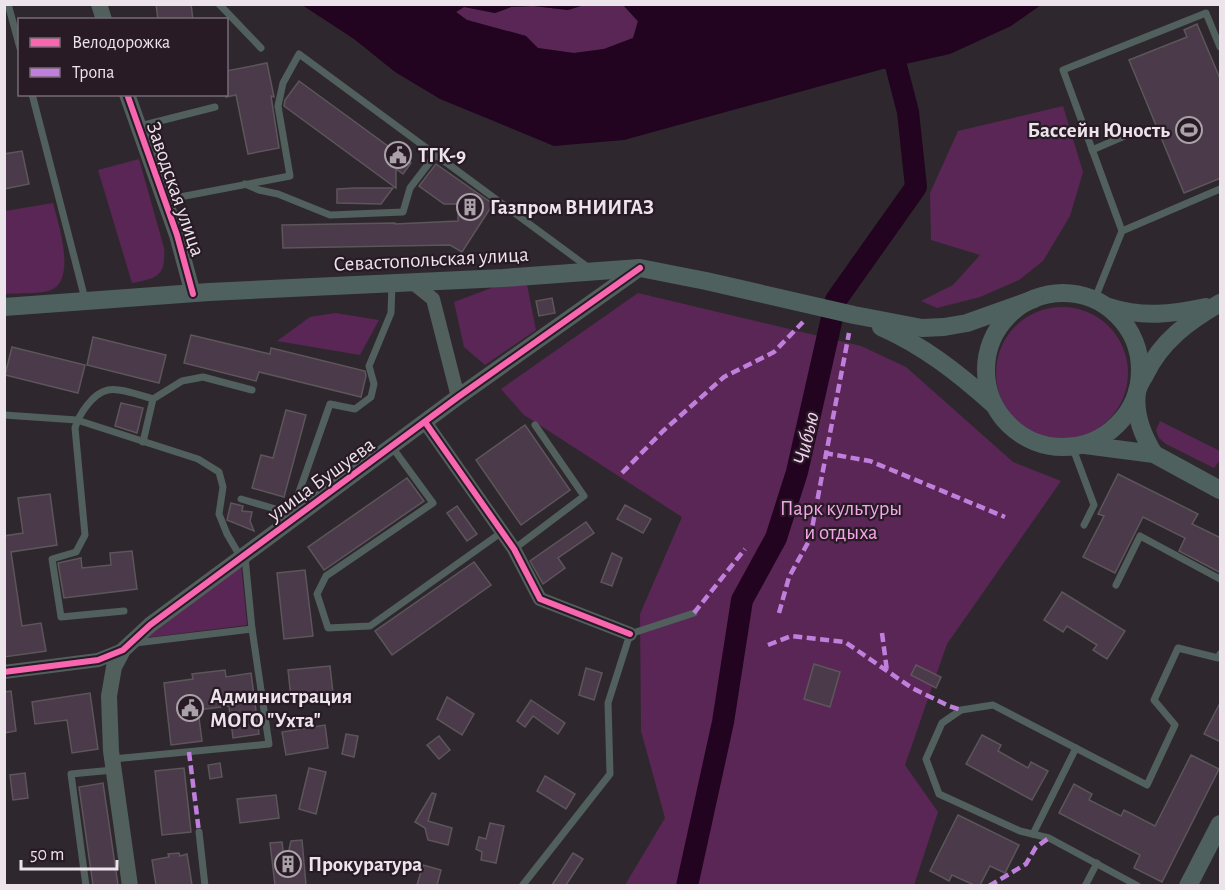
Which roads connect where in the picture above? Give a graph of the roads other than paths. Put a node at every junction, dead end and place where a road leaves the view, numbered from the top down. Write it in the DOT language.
graph roads {
  1 [pos="8,4"];
  2 [pos="219,4"];
  3 [pos="18,41"];
  4 [pos="1221,47"];
  5 [pos="261,48"];
  6 [pos="33,96"];
  7 [pos="128,96"];
  8 [pos="215,107"];
  9 [pos="137,126"];
  10 [pos="1127,135"];
  11 [pos="1092,150"];
  12 [pos="436,154"];
  13 [pos="245,184"];
  14 [pos="1221,189"];
  15 [pos="164,200"];
  16 [pos="1122,231"];
  17 [pos="640,268"];
  18 [pos="594,272"];
  19 [pos="413,283"];
  20 [pos="392,284"];
  21 [pos="193,294"];
  22 [pos="1034,298"];
  23 [pos="85,302"];
  24 [pos="1100,303"];
  25 [pos="1220,303"];
  26 [pos="4,307"];
  27 [pos="854,315"];
  28 [pos="252,390"];
  29 [pos="1137,391"];
  30 [pos="458,397"];
  31 [pos="153,399"];
  32 [pos="993,404"];
  33 [pos="4,415"];
  34 [pos="77,420"];
  35 [pos="425,422"];
  36 [pos="535,425"];
  37 [pos="143,442"];
  38 [pos="1078,446"];
  39 [pos="392,447"];
  40 [pos="1154,454"];
  41 [pos="1221,490"];
  42 [pos="241,499"];
  43 [pos="1084,525"];
  44 [pos="502,532"];
  45 [pos="514,549"];
  46 [pos="243,557"];
  47 [pos="1221,579"];
  48 [pos="1116,585"];
  49 [pos="124,611"];
  50 [pos="694,614"];
  51 [pos="252,628"];
  52 [pos="630,634"];
  53 [pos="127,647"];
  54 [pos="1221,654"];
  55 [pos="4,672"];
  56 [pos="1076,748"];
  57 [pos="110,766"];
  58 [pos="1220,827"];
  59 [pos="199,832"];
  60 [pos="1033,834"];
  61 [pos="1097,863"];
  62 [pos="86,885"];
  63 [pos="130,885"];
  64 [pos="205,885"];
  65 [pos="522,885"];
  66 [pos="1085,885"];
  67 [pos="1138,885"];
  68 [pos="1188,885"];
  1 -- 3 [label="lane"];
  2 -- 5 [label="lane"];
  4 -- 11 [label="lane"];
  6 -- 23 [label="lane"];
  7 -- 9 [label="street, Заводская улица"];
  8 -- 9 [label="lane"];
  9 -- 15 [label="street, Заводская улица"];
  10 -- 11 [label="lane"];
  11 -- 16 [label="lane"];
  12 -- 13 [label="lane"];
  12 -- 13 [label="lane"];
  12 -- 18 [label="lane"];
  13 -- 15 [label="lane"];
  14 -- 16 [label="lane"];
  15 -- 21 [label="street, Заводская улица"];
  16 -- 24 [label="lane"];
  17 -- 18 [label="main road, Севастопольская улица"];
  17 -- 27 [label="main road, Севастопольская улица"];
  17 -- 30 [label="street, улица Бушуева"];
  18 -- 19 [label="main road, Севастопольская улица"];
  19 -- 20 [label="main road, Севастопольская улица"];
  19 -- 30 [label="street"];
  20 -- 21 [label="main road, Севастопольская улица"];
  20 -- 42 [label="lane"];
  21 -- 23 [label="main road, Севастопольская улица"];
  22 -- 24 [label="main road"];
  22 -- 27 [label="main road, Севастопольская улица"];
  22 -- 32 [label="main road"];
  23 -- 26 [label="main road, Севастопольская улица"];
  24 -- 25 [label="main road"];
  24 -- 29 [label="main road"];
  25 -- 29 [label="main road"];
  27 -- 32 [label="main road, Севастопольская улица"];
  28 -- 31 [label="lane"];
  29 -- 38 [label="main road"];
  29 -- 40 [label="main road"];
  30 -- 35 [label="street, улица Бушуева"];
  31 -- 34 [label="lane"];
  31 -- 37 [label="lane"];
  32 -- 38 [label="main road"];
  33 -- 34 [label="lane"];
  34 -- 37 [label="lane"];
  34 -- 49 [label="lane"];
  35 -- 39 [label="street, улица Бушуева"];
  35 -- 44 [label="street"];
  36 -- 45 [label="lane"];
  37 -- 46 [label="lane"];
  38 -- 40 [label="main road"];
  38 -- 43 [label="lane"];
  39 -- 44 [label="lane"];
  39 -- 46 [label="street, улица Бушуева"];
  40 -- 41 [label="main road"];
  44 -- 45 [label="street"];
  45 -- 52 [label="street"];
  46 -- 51 [label="lane"];
  46 -- 53 [label="street, улица Бушуева"];
  47 -- 48 [label="lane"];
  50 -- 52 [label="lane"];
  51 -- 53 [label="lane"];
  51 -- 57 [label="lane"];
  52 -- 65 [label="lane"];
  53 -- 55 [label="street, улица Бушуева"];
  53 -- 57 [label="street"];
  54 -- 56 [label="lane"];
  56 -- 60 [label="lane"];
  56 -- 60 [label="lane"];
  57 -- 62 [label="lane"];
  57 -- 63 [label="street"];
  58 -- 68 [label="main road"];
  59 -- 64 [label="lane"];
  60 -- 61 [label="lane"];
  61 -- 66 [label="lane"];
  61 -- 67 [label="lane"];
}
